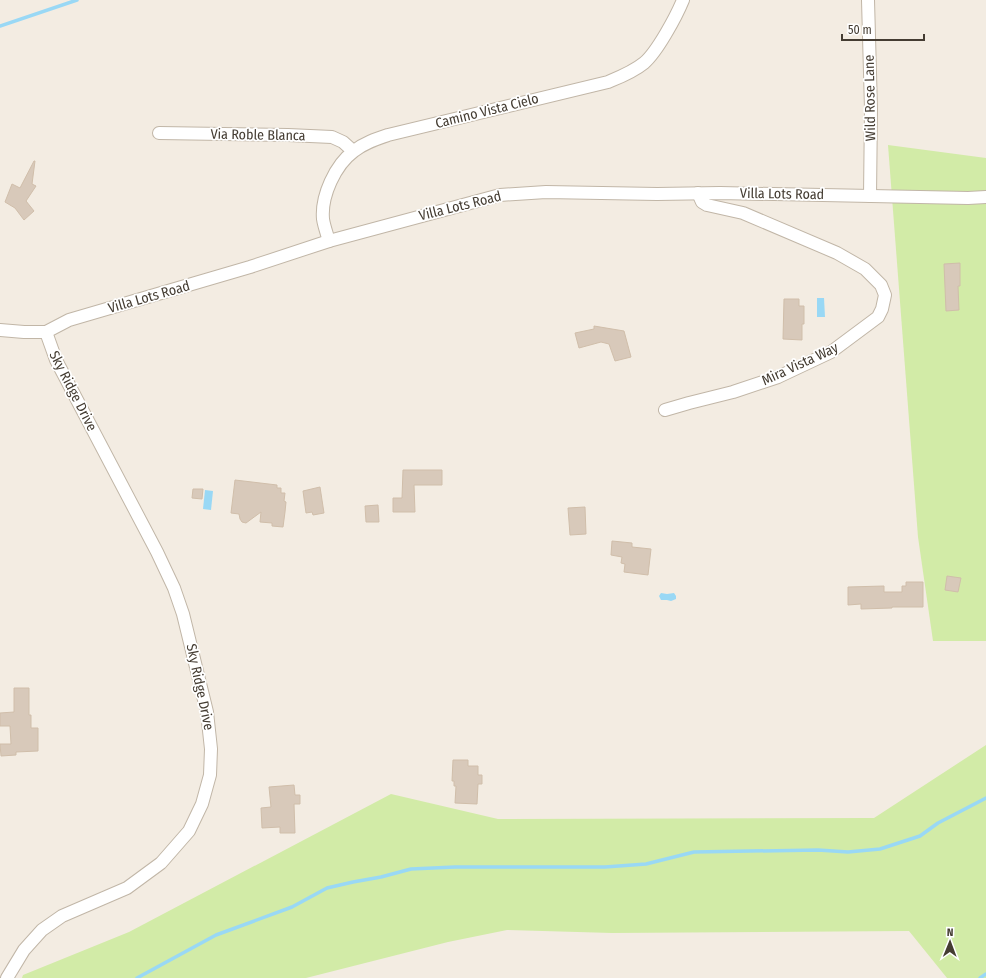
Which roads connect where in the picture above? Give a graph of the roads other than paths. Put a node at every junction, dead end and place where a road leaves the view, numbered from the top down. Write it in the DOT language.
graph roads {
  1 [pos="682,0"];
  2 [pos="868,0"];
  3 [pos="159,133"];
  4 [pos="353,151"];
  5 [pos="698,193"];
  6 [pos="870,196"];
  7 [pos="986,197"];
  8 [pos="329,240"];
  9 [pos="0,330"];
  10 [pos="46,332"];
  11 [pos="665,410"];
  12 [pos="7,978"];
  1 -- 4 [label="street, Camino Vista Cielo"];
  2 -- 6 [label="street, Wild Rose Lane"];
  3 -- 4 [label="street, Via Roble Blanca"];
  4 -- 8 [label="street, Camino Vista Cielo"];
  5 -- 6 [label="street, Villa Lots Road"];
  5 -- 8 [label="street, Villa Lots Road"];
  5 -- 11 [label="street, Mira Vista Way"];
  6 -- 7 [label="street, Villa Lots Road"];
  8 -- 10 [label="street, Villa Lots Road"];
  9 -- 10 [label="street, Villa Lots Road"];
  10 -- 12 [label="street, Sky Ridge Drive"];
}
